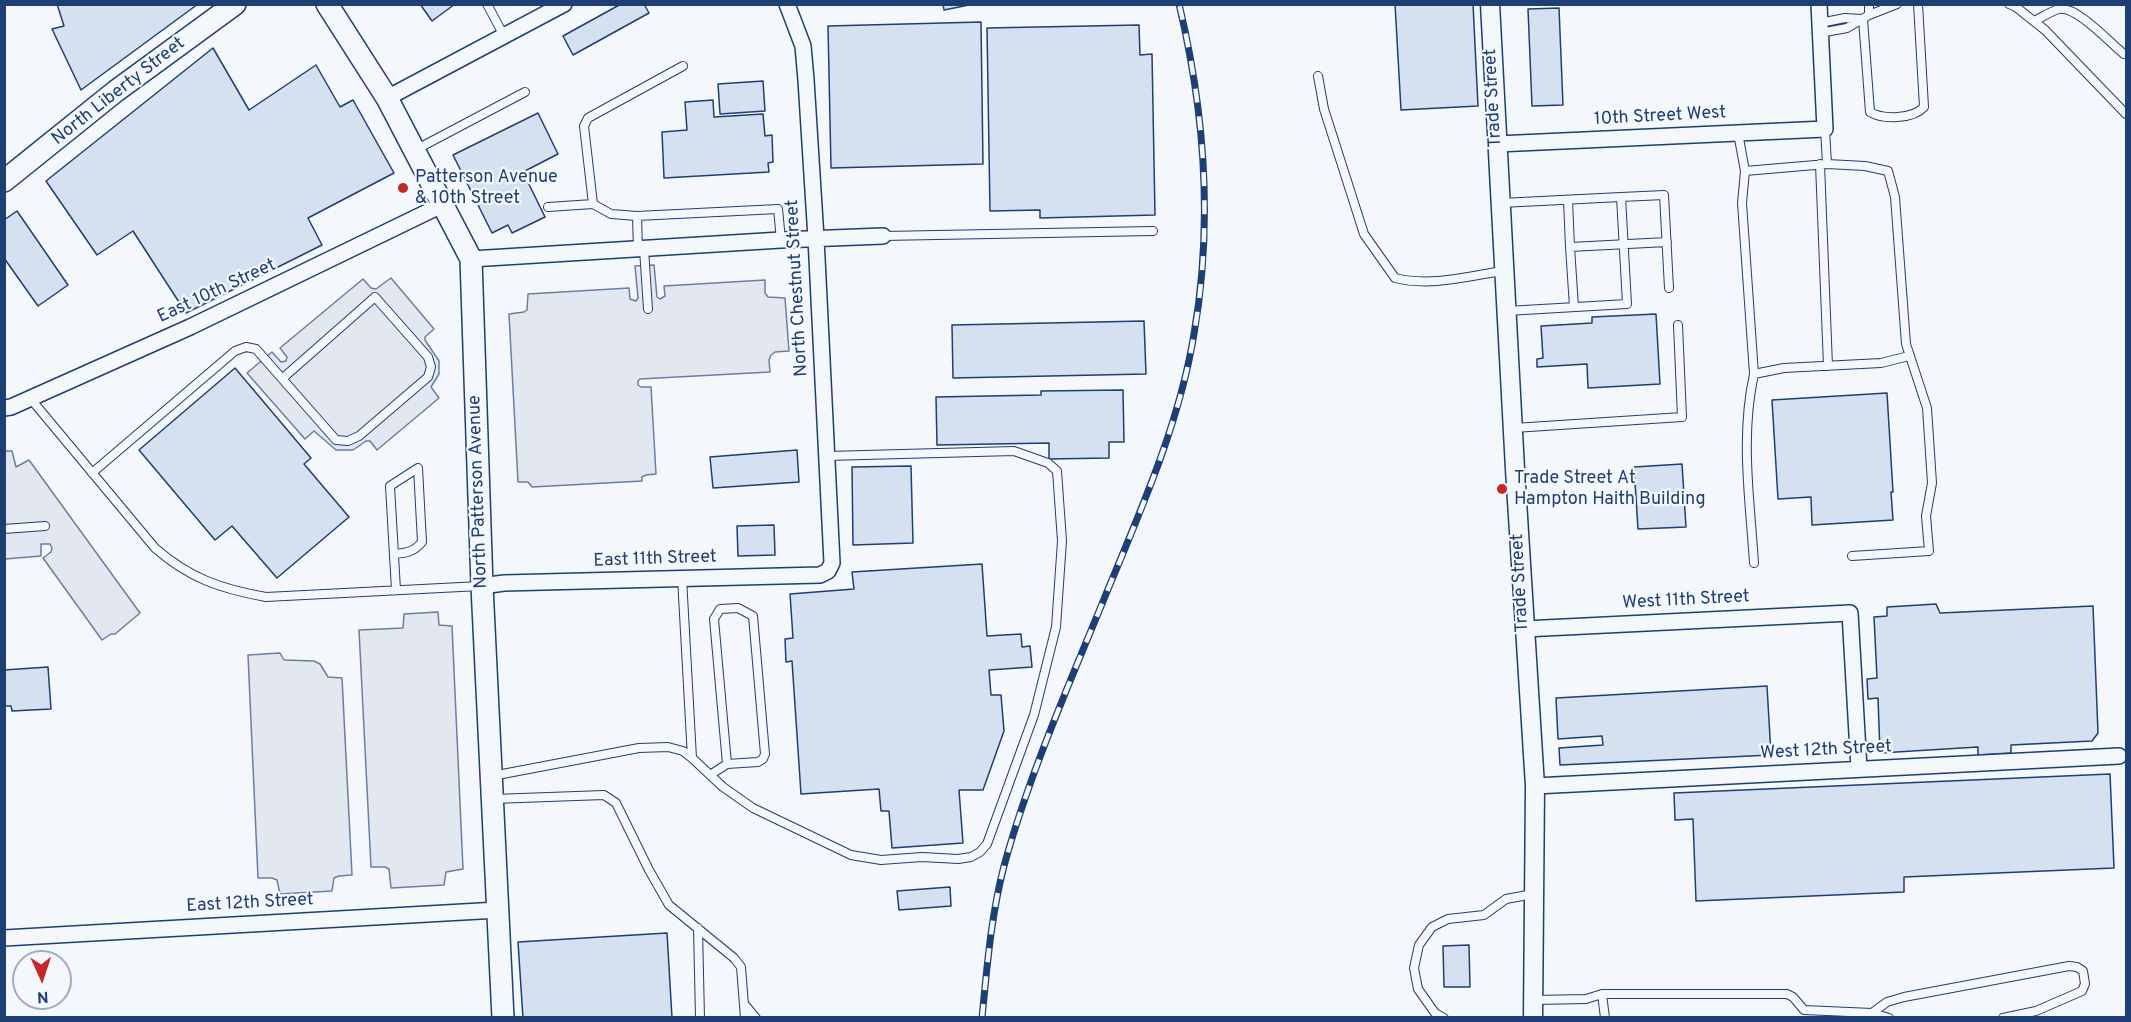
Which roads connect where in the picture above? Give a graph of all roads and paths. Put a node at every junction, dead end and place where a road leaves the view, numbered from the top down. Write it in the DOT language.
graph roads {
  1 [pos="235,4"];
  2 [pos="327,4"];
  3 [pos="487,4"];
  4 [pos="564,4"];
  5 [pos="787,4"];
  6 [pos="1490,4"];
  7 [pos="1819,4"];
  8 [pos="1869,4"];
  9 [pos="1897,4"];
  10 [pos="1918,4"];
  11 [pos="2009,4"];
  12 [pos="1866,17"];
  13 [pos="2034,21"];
  14 [pos="1820,28"];
  15 [pos="504,36"];
  16 [pos="2124,54"];
  17 [pos="683,66"];
  18 [pos="1318,75"];
  19 [pos="525,92"];
  20 [pos="387,98"];
  21 [pos="2127,114"];
  22 [pos="1825,129"];
  23 [pos="1738,133"];
  24 [pos="1497,144"];
  25 [pos="415,150"];
  26 [pos="1824,164"];
  27 [pos="1745,171"];
  28 [pos="4,181"];
  29 [pos="1621,197"];
  30 [pos="1568,200"];
  31 [pos="444,204"];
  32 [pos="593,204"];
  33 [pos="1500,204"];
  34 [pos="548,207"];
  35 [pos="637,216"];
  36 [pos="1153,231"];
  37 [pos="884,236"];
  38 [pos="816,238"];
  39 [pos="781,240"];
  40 [pos="1667,242"];
  41 [pos="1624,244"];
  42 [pos="1570,247"];
  43 [pos="641,250"];
  44 [pos="471,259"];
  45 [pos="1503,271"];
  46 [pos="1669,288"];
  47 [pos="1574,307"];
  48 [pos="648,309"];
  49 [pos="1505,311"];
  50 [pos="1678,325"];
  51 [pos="1909,356"];
  52 [pos="1828,366"];
  53 [pos="1754,375"];
  54 [pos="283,378"];
  55 [pos="30,398"];
  56 [pos="4,408"];
  57 [pos="1512,428"];
  58 [pos="826,456"];
  59 [pos="92,473"];
  60 [pos="45,526"];
  61 [pos="4,529"];
  62 [pos="394,554"];
  63 [pos="1852,556"];
  64 [pos="1754,563"];
  65 [pos="828,571"];
  66 [pos="682,578"];
  67 [pos="482,586"];
  68 [pos="396,590"];
  69 [pos="1524,629"];
  70 [pos="2119,756"];
  71 [pos="692,758"];
  72 [pos="728,764"];
  73 [pos="1859,769"];
  74 [pos="710,775"];
  75 [pos="491,777"];
  76 [pos="1535,786"];
  77 [pos="492,799"];
  78 [pos="1535,893"];
  79 [pos="498,910"];
  80 [pos="698,928"];
  81 [pos="4,938"];
  82 [pos="1602,994"];
  83 [pos="745,1005"];
  84 [pos="1534,1009"];
  85 [pos="1872,1015"];
  86 [pos="503,1017"];
  87 [pos="700,1017"];
  88 [pos="745,1017"];
  89 [pos="756,1017"];
  90 [pos="1444,1017"];
  91 [pos="1605,1017"];
  92 [pos="1889,1017"];
  93 [pos="2003,1017"];
  1 -- 28 [label="main road, North Liberty Street"];
  2 -- 20 [label="main road, North Patterson Avenue"];
  3 -- 15 [label="lane"];
  4 -- 15 [label="street"];
  5 -- 38 [label="street, North Chestnut Street"];
  6 -- 24 [label="street, Trade Street"];
  7 -- 14 [label="street"];
  8 -- 12 [label="lane"];
  9 -- 12 [label="lane"];
  10 -- 12 [label="lane"];
  11 -- 13 [label="lane"];
  12 -- 14 [label="lane"];
  13 -- 16 [label="lane"];
  13 -- 21 [label="lane"];
  14 -- 22 [label="street"];
  15 -- 20 [label="street"];
  17 -- 32 [label="lane"];
  18 -- 45 [label="lane"];
  19 -- 25 [label="lane"];
  20 -- 25 [label="main road, North Patterson Avenue"];
  22 -- 23 [label="street, 10th Street West"];
  22 -- 26 [label="lane"];
  23 -- 24 [label="street, 10th Street West"];
  23 -- 27 [label="lane"];
  24 -- 33 [label="street, Trade Street"];
  25 -- 31 [label="main road, North Patterson Avenue"];
  26 -- 27 [label="lane"];
  26 -- 51 [label="lane"];
  26 -- 52 [label="lane"];
  27 -- 53 [label="lane"];
  29 -- 30 [label="lane"];
  29 -- 40 [label="lane"];
  29 -- 41 [label="lane"];
  30 -- 33 [label="lane"];
  30 -- 42 [label="lane"];
  31 -- 44 [label="main road, North Patterson Avenue"];
  31 -- 55 [label="street, East 10th Street"];
  32 -- 34 [label="lane"];
  32 -- 35 [label="lane"];
  33 -- 45 [label="street, Trade Street"];
  35 -- 39 [label="lane"];
  35 -- 43 [label="lane"];
  36 -- 37 [label="lane"];
  37 -- 38 [label="street"];
  38 -- 39 [label="street"];
  38 -- 58 [label="street, North Chestnut Street"];
  39 -- 43 [label="street"];
  40 -- 41 [label="lane"];
  40 -- 46 [label="lane"];
  41 -- 42 [label="lane"];
  41 -- 47 [label="lane"];
  42 -- 47 [label="lane"];
  43 -- 44 [label="street"];
  43 -- 48 [label="lane"];
  44 -- 67 [label="main road, North Patterson Avenue"];
  45 -- 49 [label="street, Trade Street"];
  47 -- 49 [label="lane"];
  49 -- 57 [label="street, Trade Street"];
  50 -- 57 [label="lane"];
  51 -- 52 [label="lane"];
  51 -- 63 [label="lane"];
  52 -- 53 [label="lane"];
  53 -- 64 [label="lane"];
  54 -- 54 [label="lane"];
  54 -- 59 [label="lane"];
  55 -- 56 [label="street, East 10th Street"];
  55 -- 59 [label="lane"];
  57 -- 69 [label="street, Trade Street"];
  58 -- 65 [label="street, North Chestnut Street"];
  58 -- 74 [label="lane"];
  59 -- 68 [label="lane"];
  60 -- 61 [label="lane"];
  62 -- 62 [label="lane"];
  62 -- 68 [label="lane"];
  65 -- 66 [label="street, East 11th Street"];
  66 -- 67 [label="street, East 11th Street"];
  66 -- 71 [label="lane"];
  67 -- 68 [label="lane"];
  67 -- 75 [label="main road, North Patterson Avenue"];
  69 -- 73 [label="street, West 11th Street"];
  69 -- 76 [label="street, Trade Street"];
  70 -- 73 [label="street, West 12th Street"];
  71 -- 74 [label="lane"];
  71 -- 75 [label="lane"];
  72 -- 72 [label="lane"];
  72 -- 74 [label="lane"];
  73 -- 76 [label="street, West 12th Street"];
  75 -- 77 [label="main road, North Patterson Avenue"];
  76 -- 78 [label="street, Trade Street"];
  77 -- 79 [label="main road, North Patterson Avenue"];
  77 -- 80 [label="lane"];
  78 -- 84 [label="street, Trade Street"];
  78 -- 90 [label="lane"];
  79 -- 81 [label="street, East 12th Street"];
  79 -- 86 [label="main road, North Patterson Avenue"];
  80 -- 83 [label="lane"];
  80 -- 87 [label="lane"];
  82 -- 84 [label="lane"];
  82 -- 85 [label="lane"];
  82 -- 91 [label="lane"];
  83 -- 88 [label="lane"];
  83 -- 89 [label="lane"];
  85 -- 92 [label="lane"];
  85 -- 93 [label="lane"];
}
